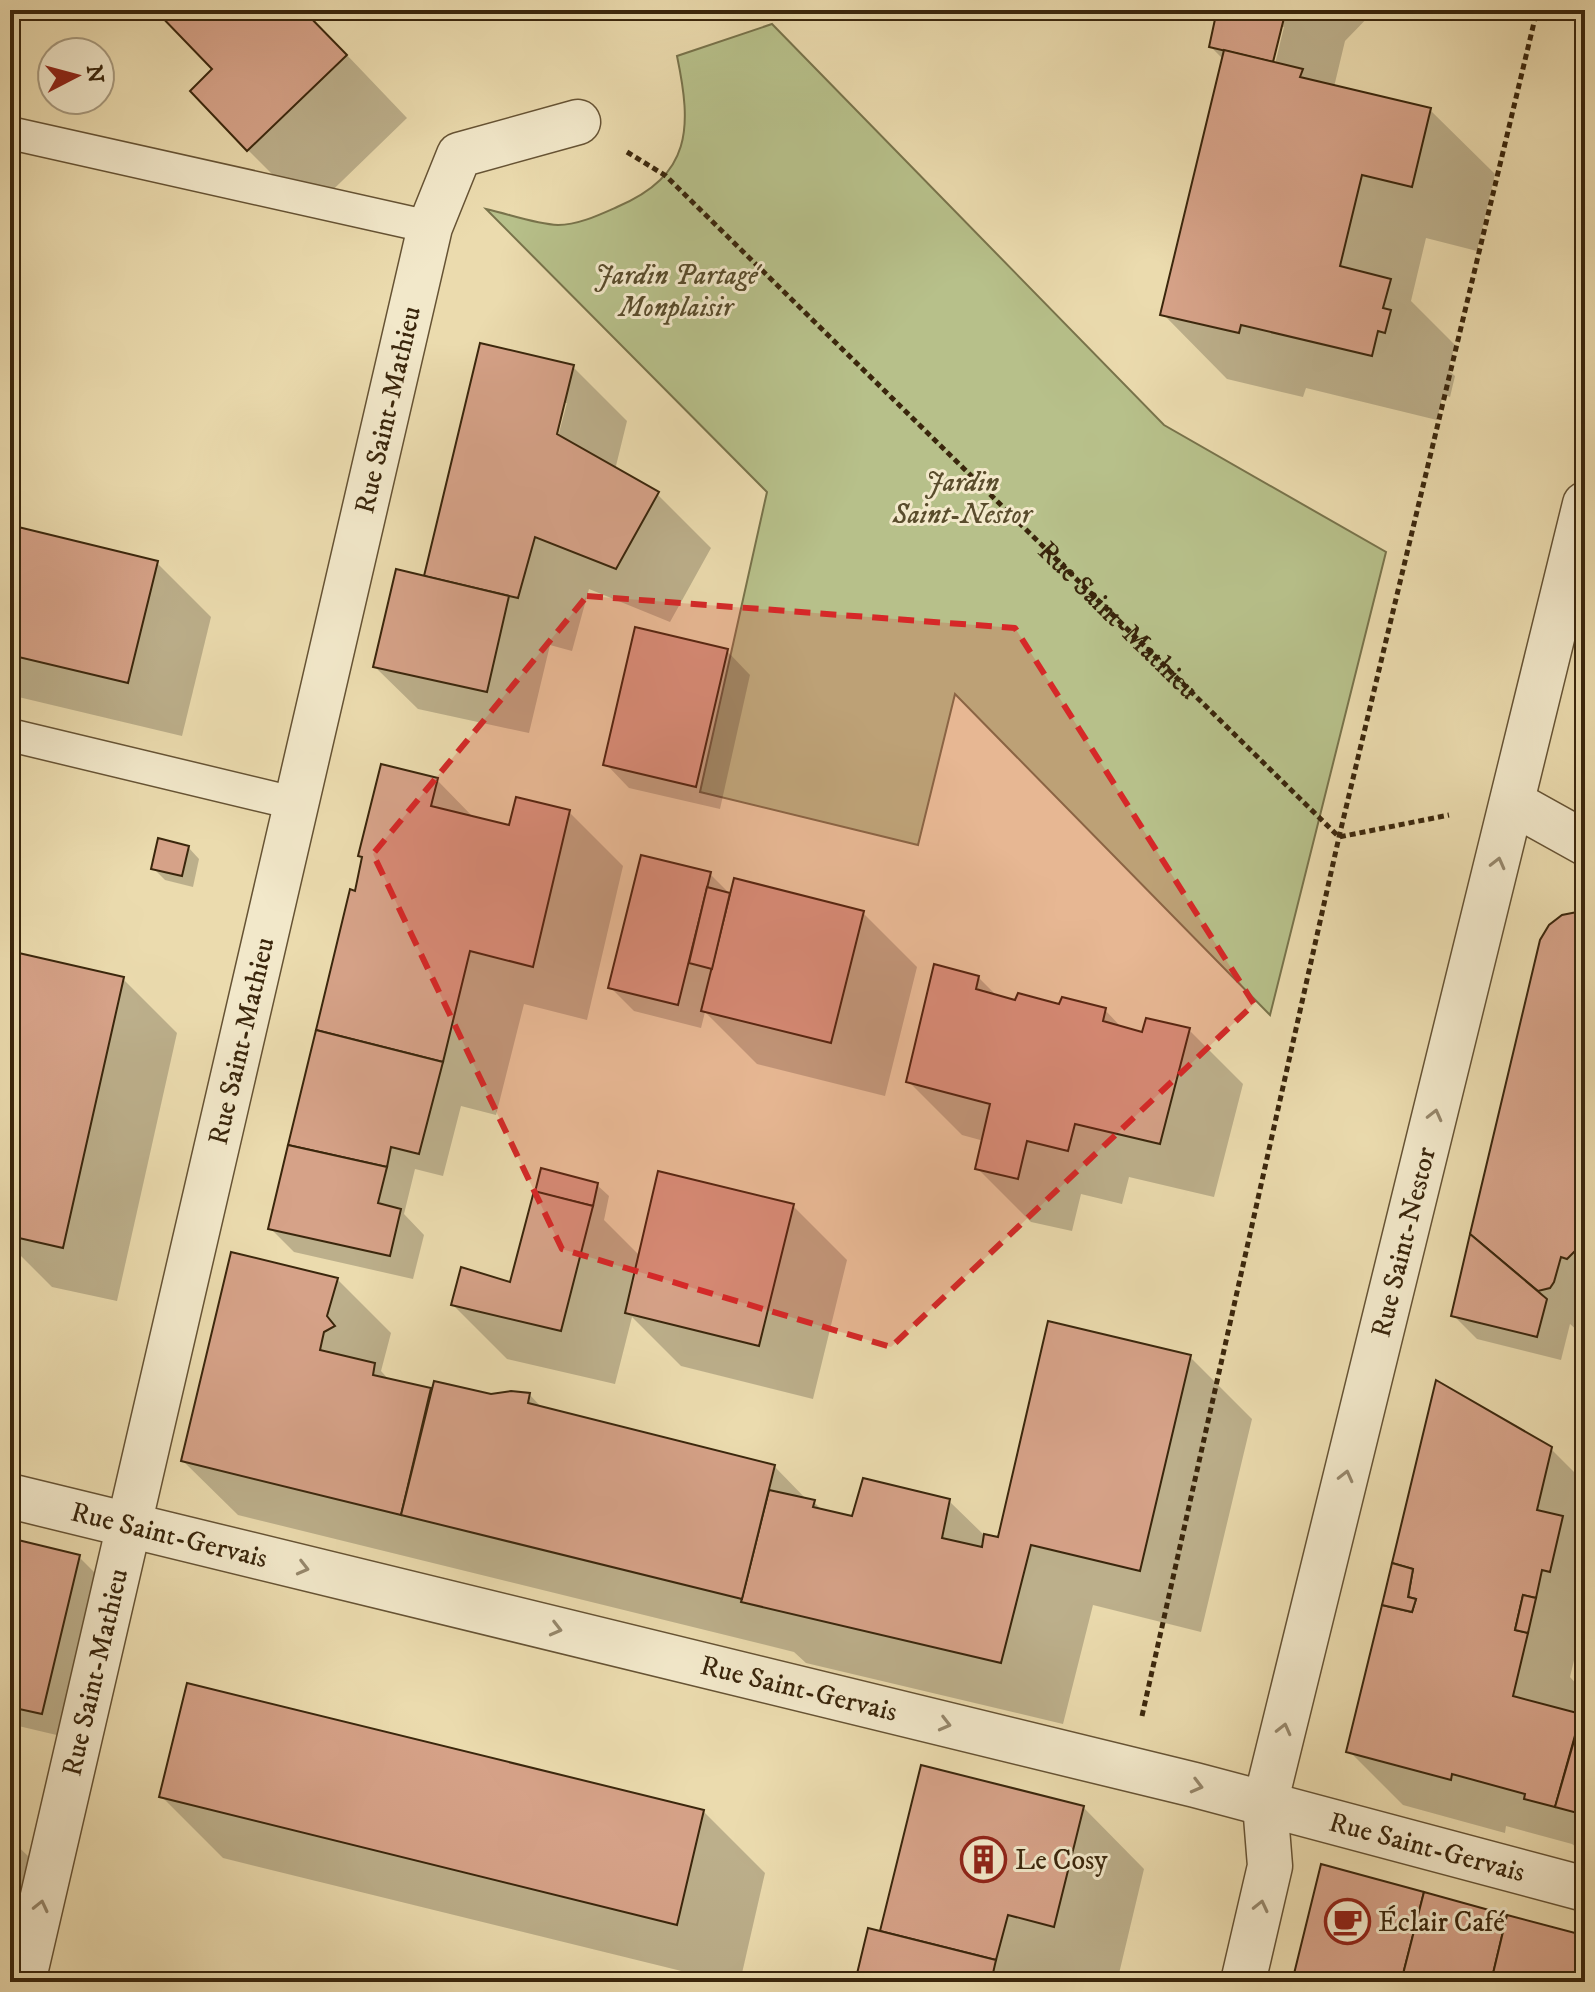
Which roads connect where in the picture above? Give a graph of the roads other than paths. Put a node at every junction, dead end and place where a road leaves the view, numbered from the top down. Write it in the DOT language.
graph roads {
  1 [pos="578,122"];
  2 [pos="10,133"];
  3 [pos="430,227"];
  4 [pos="1585,504"];
  5 [pos="10,735"];
  6 [pos="1513,803"];
  7 [pos="298,804"];
  8 [pos="1585,843"];
  9 [pos="10,1496"];
  10 [pos="130,1526"];
  11 [pos="1265,1804"];
  12 [pos="1585,1889"];
  13 [pos="23,1982"];
  14 [pos="1243,1982"];
  1 -- 3 [label="street, Rue Saint-Mathieu"];
  2 -- 3 [label="lane"];
  3 -- 7 [label="street, Rue Saint-Mathieu"];
  4 -- 6 [label="street, Rue Saint-Nestor"];
  5 -- 7 [label="lane"];
  6 -- 8 [label="street"];
  11 -- 6 [label="street, Rue Saint-Nestor, one-way"];
  7 -- 10 [label="street, Rue Saint-Mathieu"];
  9 -- 10 [label="street, Rue Saint-Gervais"];
  10 -- 11 [label="street, Rue Saint-Gervais, one-way"];
  13 -- 10 [label="street, Rue Saint-Mathieu, one-way"];
  11 -- 12 [label="street, Rue Saint-Gervais"];
  14 -- 11 [label="street, Rue Saint-Nestor, one-way"];
}
